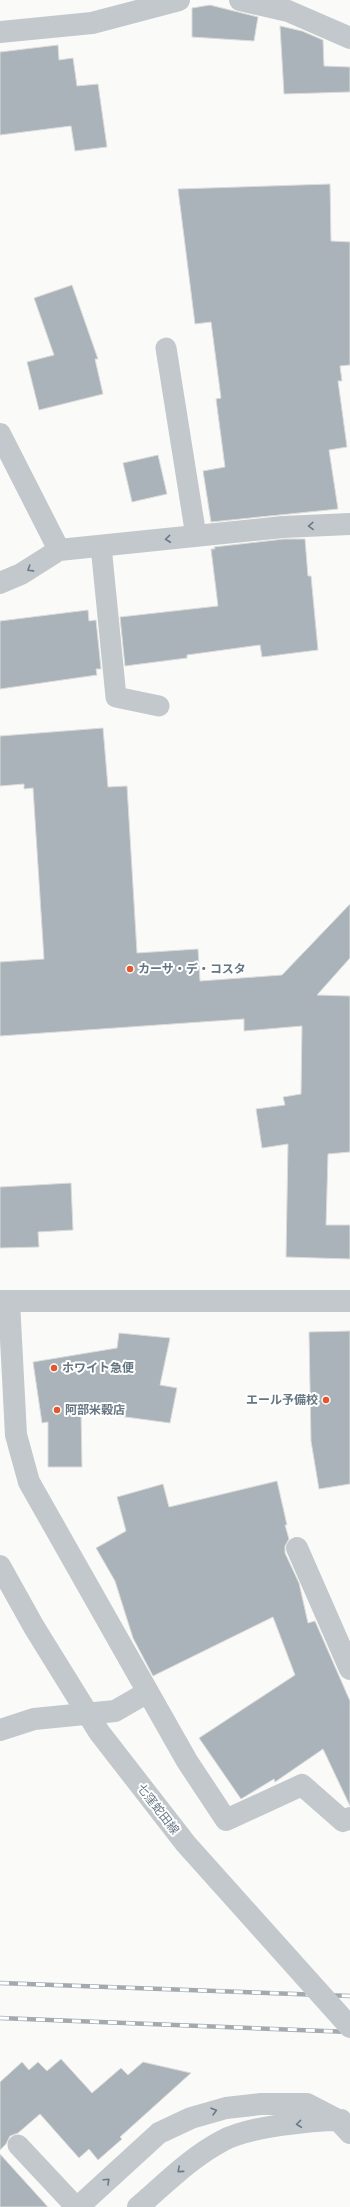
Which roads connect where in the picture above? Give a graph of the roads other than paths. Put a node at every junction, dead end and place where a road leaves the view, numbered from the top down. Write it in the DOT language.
graph roads {
  1 [pos="178,0"];
  2 [pos="240,0"];
  3 [pos="0,32"];
  4 [pos="350,38"];
  5 [pos="166,348"];
  6 [pos="0,434"];
  7 [pos="350,524"];
  8 [pos="196,536"];
  9 [pos="101,546"];
  10 [pos="59,550"];
  11 [pos="0,583"];
  12 [pos="159,706"];
  13 [pos="350,1300"];
  14 [pos="4,1301"];
  15 [pos="297,1548"];
  16 [pos="0,1566"];
  17 [pos="350,1668"];
  18 [pos="148,1692"];
  19 [pos="0,1730"];
  20 [pos="350,1818"];
  21 [pos="350,2027"];
  22 [pos="346,2124"];
  23 [pos="18,2144"];
  24 [pos="77,2207"];
  25 [pos="138,2207"];
  1 -- 3 [label="street"];
  2 -- 4 [label="street"];
  5 -- 8 [label="lane"];
  6 -- 10 [label="street"];
  7 -- 8 [label="street, one-way"];
  8 -- 9 [label="street, one-way"];
  9 -- 10 [label="street"];
  9 -- 12 [label="lane"];
  10 -- 11 [label="street, one-way"];
  13 -- 14 [label="street"];
  14 -- 18 [label="street"];
  15 -- 17 [label="street"];
  16 -- 21 [label="street, 七窪蛇田線, bridge"];
  18 -- 19 [label="street"];
  18 -- 20 [label="street"];
  24 -- 22 [label="street, one-way"];
  22 -- 25 [label="street, one-way"];
  23 -- 24 [label="lane"];
}
